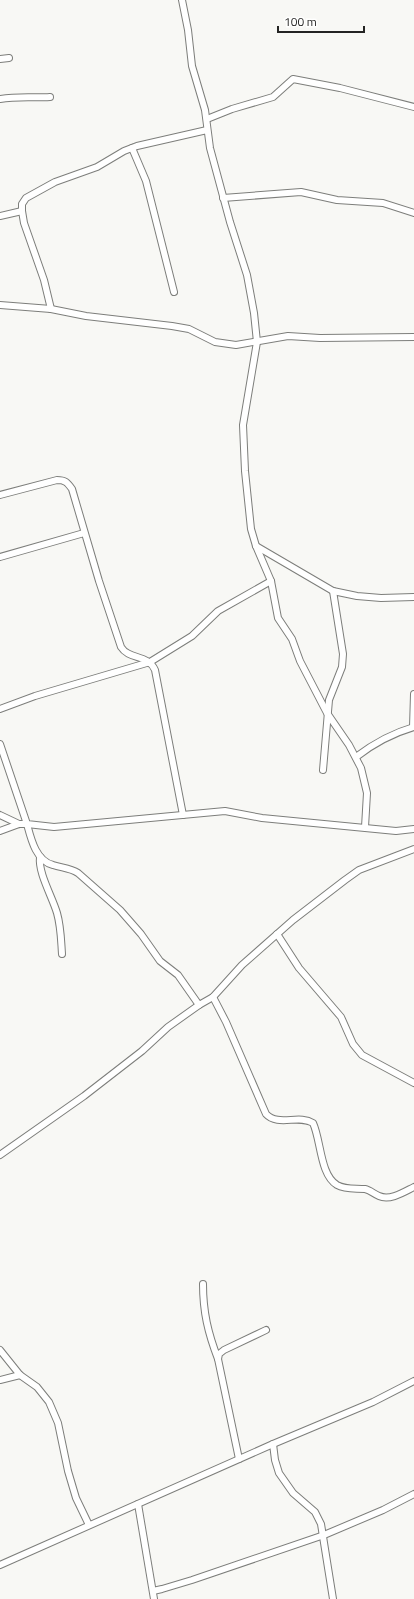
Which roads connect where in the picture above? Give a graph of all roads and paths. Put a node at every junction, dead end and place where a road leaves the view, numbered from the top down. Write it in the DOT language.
graph roads {
  1 [pos="182,0"];
  2 [pos="9,58"];
  3 [pos="0,59"];
  4 [pos="50,97"];
  5 [pos="0,99"];
  6 [pos="414,107"];
  7 [pos="207,119"];
  8 [pos="207,130"];
  9 [pos="132,148"];
  10 [pos="223,198"];
  11 [pos="22,211"];
  12 [pos="414,213"];
  13 [pos="0,216"];
  14 [pos="174,292"];
  15 [pos="0,305"];
  16 [pos="50,309"];
  17 [pos="414,336"];
  18 [pos="257,342"];
  19 [pos="0,495"];
  20 [pos="84,533"];
  21 [pos="256,546"];
  22 [pos="0,557"];
  23 [pos="271,581"];
  24 [pos="333,591"];
  25 [pos="414,597"];
  26 [pos="150,662"];
  27 [pos="414,694"];
  28 [pos="0,709"];
  29 [pos="327,713"];
  30 [pos="413,727"];
  31 [pos="0,744"];
  32 [pos="356,757"];
  33 [pos="323,770"];
  34 [pos="0,815"];
  35 [pos="183,815"];
  36 [pos="19,824"];
  37 [pos="27,824"];
  38 [pos="365,827"];
  39 [pos="414,829"];
  40 [pos="0,831"];
  41 [pos="414,849"];
  42 [pos="40,857"];
  43 [pos="278,934"];
  44 [pos="62,954"];
  45 [pos="213,997"];
  46 [pos="198,1005"];
  47 [pos="414,1082"];
  48 [pos="0,1155"];
  49 [pos="414,1187"];
  50 [pos="203,1284"];
  51 [pos="266,1330"];
  52 [pos="0,1350"];
  53 [pos="218,1359"];
  54 [pos="20,1375"];
  55 [pos="0,1380"];
  56 [pos="414,1381"];
  57 [pos="273,1444"];
  58 [pos="239,1459"];
  59 [pos="414,1494"];
  60 [pos="138,1504"];
  61 [pos="89,1525"];
  62 [pos="324,1535"];
  63 [pos="0,1565"];
  64 [pos="153,1591"];
  65 [pos="154,1599"];
  66 [pos="333,1599"];
  1 -- 7 [label="street"];
  2 -- 3 [label="street"];
  4 -- 5 [label="street"];
  6 -- 7 [label="street"];
  7 -- 8 [label="street"];
  8 -- 9 [label="street"];
  8 -- 10 [label="street"];
  9 -- 11 [label="street"];
  9 -- 14 [label="street"];
  10 -- 12 [label="street"];
  10 -- 18 [label="street"];
  11 -- 13 [label="street"];
  11 -- 16 [label="street"];
  15 -- 16 [label="street"];
  16 -- 18 [label="street"];
  17 -- 18 [label="street"];
  18 -- 21 [label="street"];
  19 -- 20 [label="street"];
  20 -- 22 [label="street"];
  20 -- 26 [label="street"];
  21 -- 23 [label="street"];
  21 -- 24 [label="street"];
  23 -- 26 [label="street"];
  23 -- 29 [label="street"];
  24 -- 25 [label="street"];
  24 -- 29 [label="street"];
  26 -- 28 [label="street"];
  26 -- 35 [label="street"];
  27 -- 30 [label="street"];
  29 -- 32 [label="street"];
  29 -- 33 [label="street"];
  30 -- 32 [label="street"];
  31 -- 37 [label="street"];
  32 -- 38 [label="street"];
  34 -- 36 [label="street"];
  35 -- 37 [label="street"];
  35 -- 38 [label="street"];
  36 -- 37 [label="street"];
  36 -- 40 [label="street"];
  37 -- 42 [label="street"];
  38 -- 39 [label="street"];
  41 -- 43 [label="street"];
  42 -- 44 [label="street"];
  42 -- 46 [label="street"];
  43 -- 45 [label="street"];
  43 -- 47 [label="street"];
  45 -- 46 [label="street"];
  45 -- 49 [label="street"];
  46 -- 48 [label="street"];
  50 -- 53 [label="street"];
  51 -- 53 [label="street"];
  52 -- 54 [label="street"];
  53 -- 58 [label="street"];
  54 -- 55 [label="street"];
  54 -- 61 [label="street"];
  56 -- 57 [label="street"];
  57 -- 58 [label="street"];
  57 -- 62 [label="street"];
  58 -- 60 [label="street"];
  59 -- 62 [label="street"];
  60 -- 61 [label="street"];
  60 -- 64 [label="street"];
  61 -- 63 [label="street"];
  62 -- 64 [label="street"];
  62 -- 66 [label="street"];
  64 -- 65 [label="street"];
}
